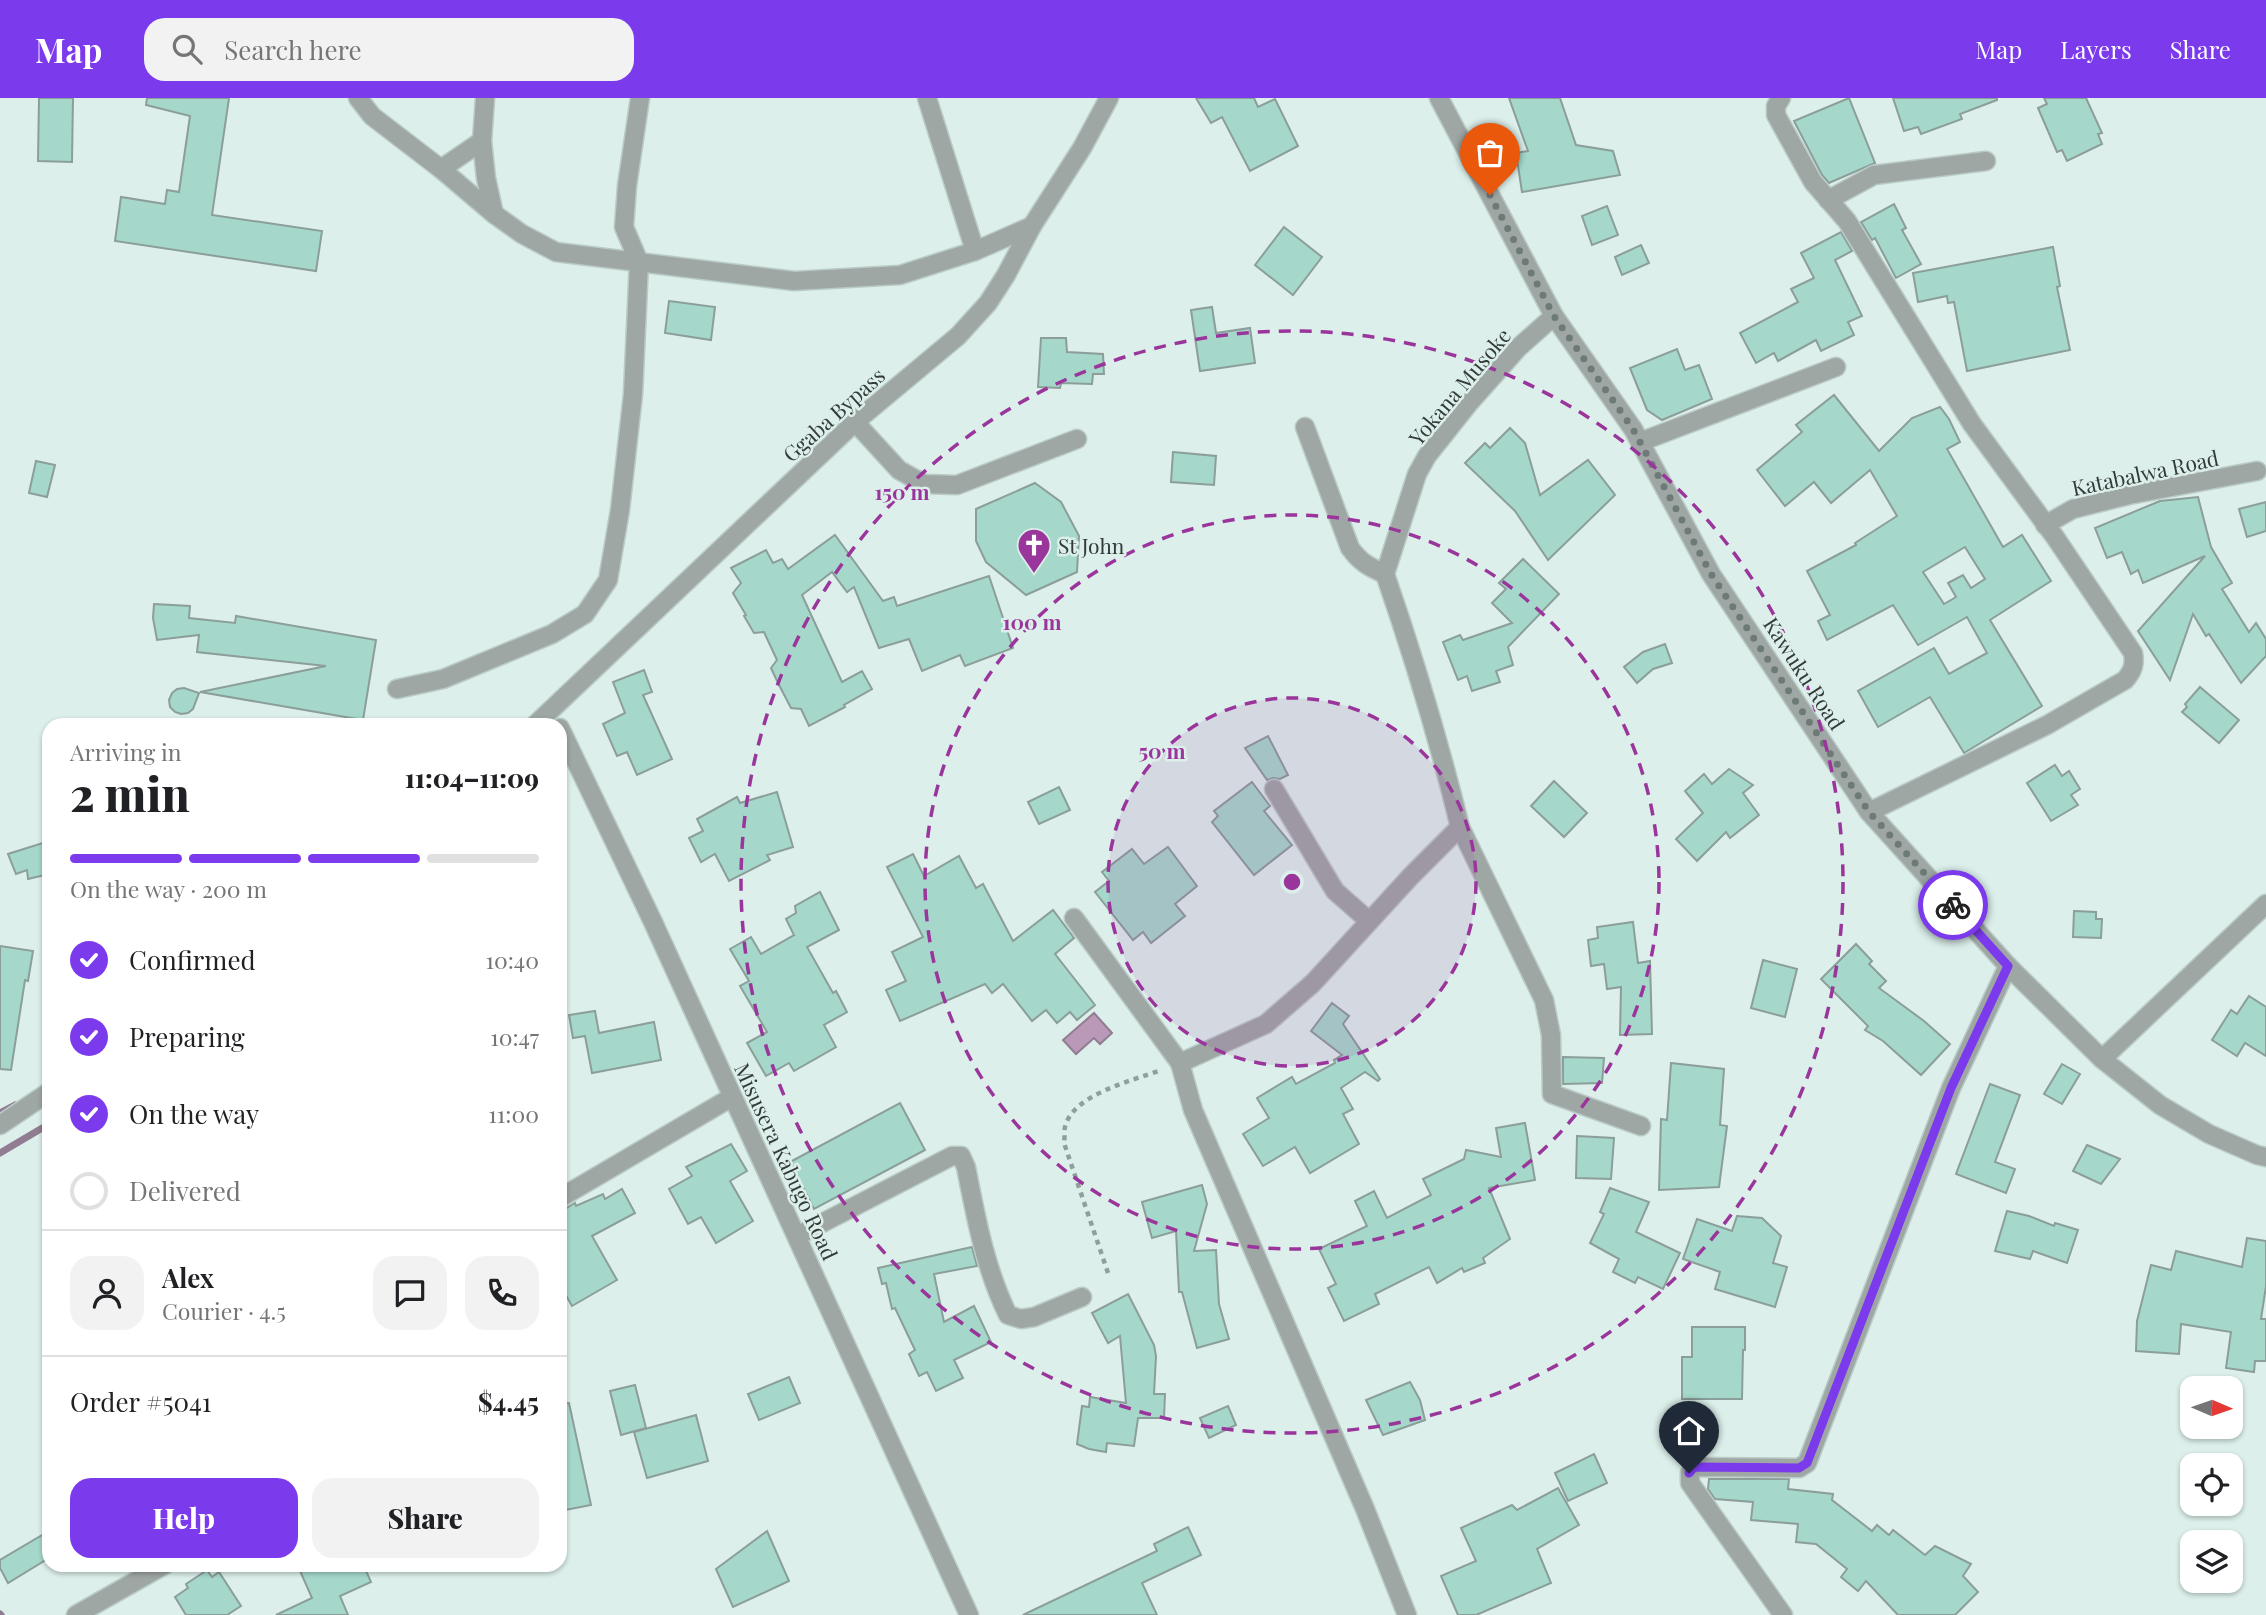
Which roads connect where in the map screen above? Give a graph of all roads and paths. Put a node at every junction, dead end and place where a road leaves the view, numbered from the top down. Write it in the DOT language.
graph roads {
  1 [pos="358,98"];
  2 [pos="485,98"];
  3 [pos="640,98"];
  4 [pos="927,98"];
  5 [pos="1109,98"];
  6 [pos="1439,98"];
  7 [pos="1781,98"];
  8 [pos="482,141"];
  9 [pos="1986,161"];
  10 [pos="441,169"];
  11 [pos="1828,200"];
  12 [pos="494,214"];
  13 [pos="1032,226"];
  14 [pos="975,251"];
  15 [pos="639,262"];
  16 [pos="1554,316"];
  17 [pos="1836,367"];
  18 [pos="855,422"];
  19 [pos="1305,427"];
  20 [pos="1077,439"];
  21 [pos="1640,442"];
  22 [pos="2257,471"];
  23 [pos="2045,525"];
  24 [pos="1385,574"];
  25 [pos="397,689"];
  26 [pos="560,718"];
  27 [pos="567,742"];
  28 [pos="1274,789"];
  29 [pos="1869,812"];
  30 [pos="1460,827"];
  31 [pos="2266,904"];
  32 [pos="1074,918"];
  33 [pos="1369,921"];
  34 [pos="2008,966"];
  35 [pos="2102,1059"];
  36 [pos="1180,1063"];
  37 [pos="42,1097"];
  38 [pos="732,1097"];
  39 [pos="0,1125"];
  40 [pos="1641,1126"];
  41 [pos="2266,1157"];
  42 [pos="567,1194"];
  43 [pos="797,1236"];
  44 [pos="1108,1273"];
  45 [pos="1082,1297"];
  46 [pos="152,1572"];
  47 [pos="76,1615"];
  48 [pos="969,1615"];
  49 [pos="1407,1615"];
  50 [pos="1783,1615"];
  1 -- 10 [label="street"];
  2 -- 8 [label="street"];
  3 -- 15 [label="street"];
  4 -- 14 [label="street"];
  5 -- 13 [label="street, Ggaba Bypass"];
  6 -- 16 [label="street, Kawuku Road"];
  7 -- 11 [label="street"];
  8 -- 10 [label="street"];
  8 -- 12 [label="street"];
  9 -- 11 [label="street"];
  10 -- 12 [label="street"];
  11 -- 23 [label="street"];
  12 -- 15 [label="street"];
  13 -- 14 [label="street"];
  13 -- 18 [label="street, Ggaba Bypass"];
  14 -- 15 [label="street"];
  15 -- 25 [label="street"];
  16 -- 21 [label="street, Kawuku Road"];
  16 -- 24 [label="street, Yokana Musoke"];
  17 -- 21 [label="street"];
  18 -- 20 [label="street"];
  18 -- 26 [label="street, Ggaba Bypass"];
  19 -- 24 [label="street"];
  21 -- 29 [label="street, Kawuku Road"];
  22 -- 23 [label="street, Katabalwa Road"];
  23 -- 29 [label="street"];
  24 -- 30 [label="street"];
  27 -- 38 [label="street, Misusera Kabugo Road"];
  28 -- 33 [label="street"];
  29 -- 34 [label="street, Kawuku Road"];
  30 -- 33 [label="street"];
  30 -- 40 [label="street"];
  31 -- 35 [label="street"];
  32 -- 36 [label="street"];
  33 -- 36 [label="street"];
  34 -- 35 [label="street, Kawuku Road"];
  34 -- 50 [label="street"];
  35 -- 41 [label="street, Kawuku Road"];
  36 -- 44 [label="path"];
  36 -- 49 [label="street"];
  37 -- 39 [label="street"];
  38 -- 42 [label="street"];
  38 -- 43 [label="street, Misusera Kabugo Road"];
  43 -- 45 [label="street"];
  43 -- 48 [label="street, Misusera Kabugo Road"];
  46 -- 47 [label="street"];
}
